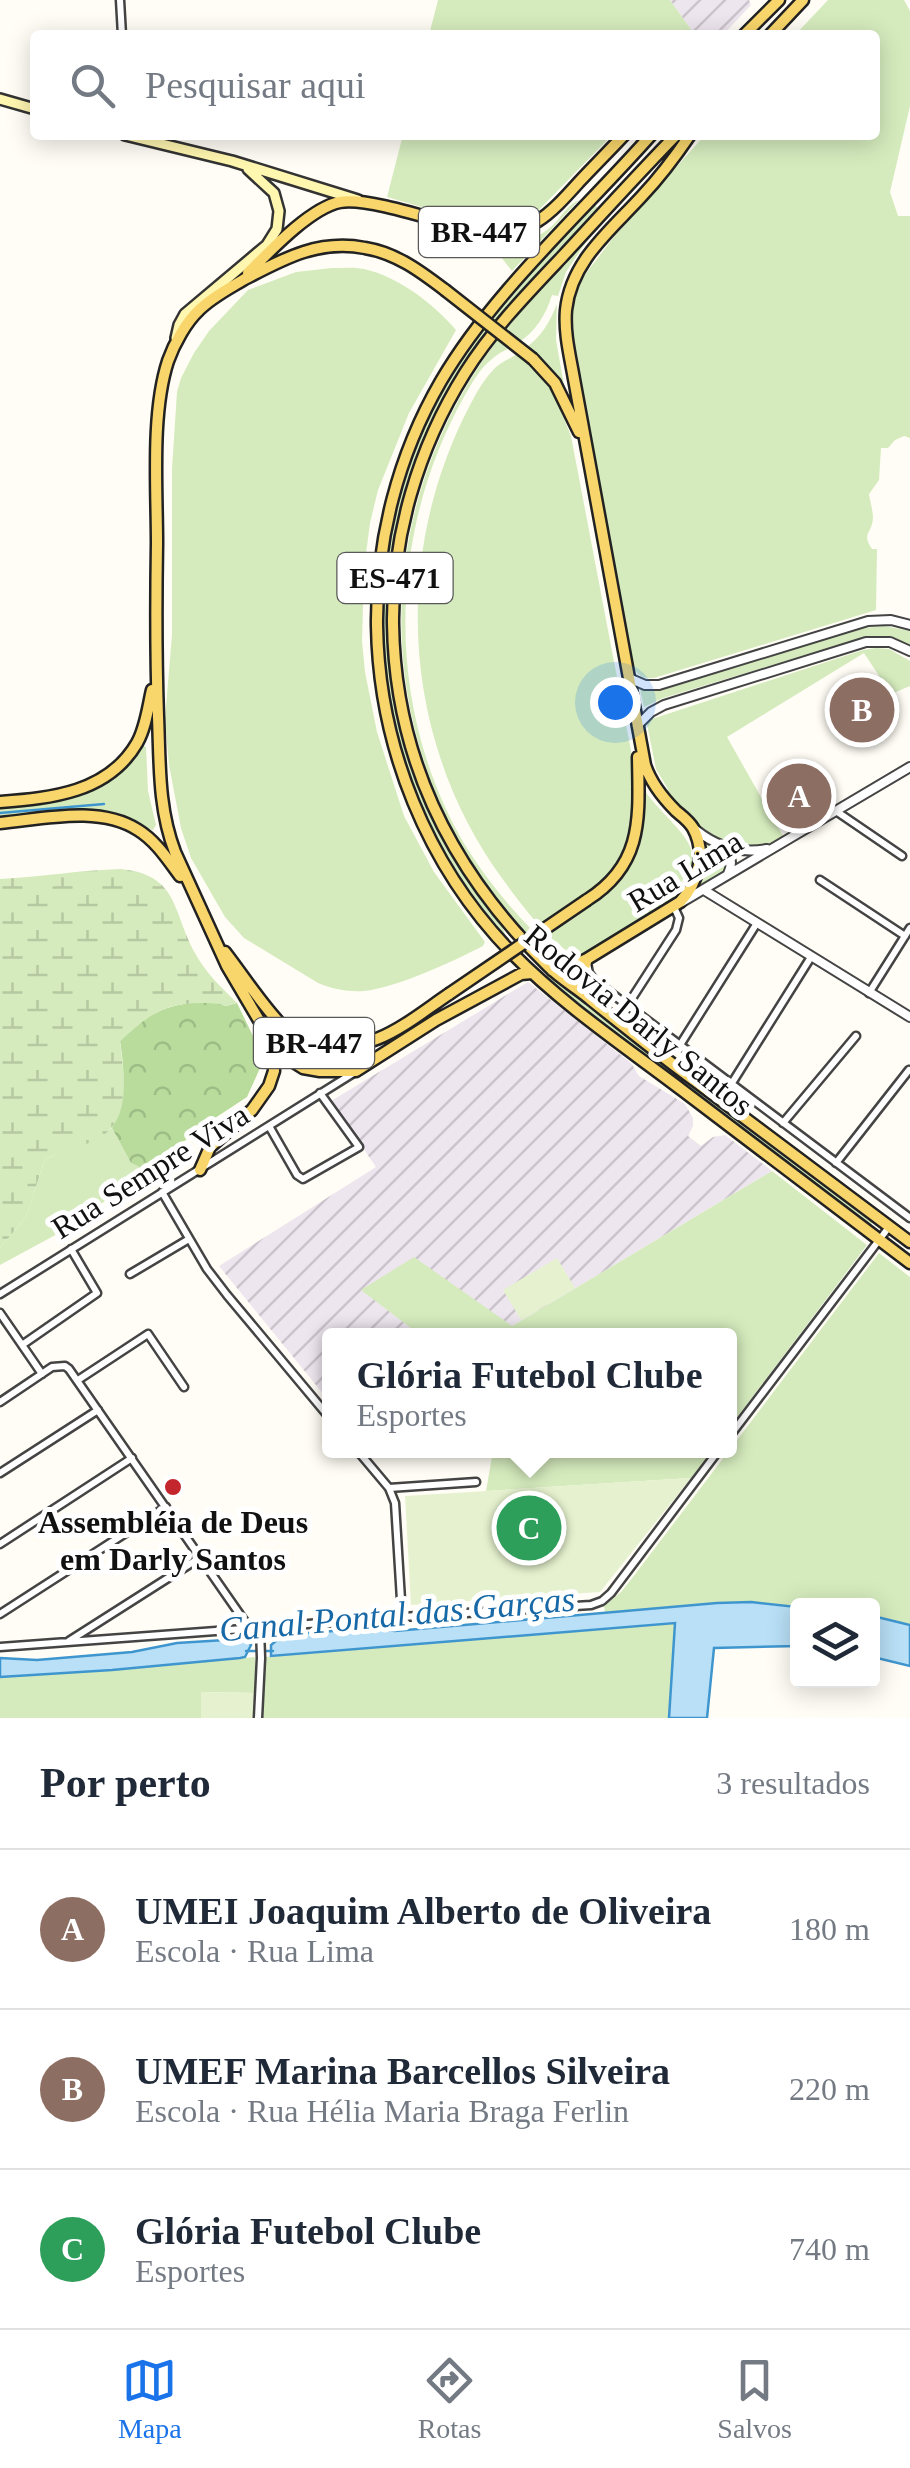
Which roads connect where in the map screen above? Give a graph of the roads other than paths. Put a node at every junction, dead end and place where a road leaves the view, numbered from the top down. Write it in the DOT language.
graph roads {
  1 [pos="120,0"];
  2 [pos="779,0"];
  3 [pos="803,0"];
  4 [pos="122,30"];
  5 [pos="749,30"];
  6 [pos="775,30"];
  7 [pos="0,99"];
  8 [pos="30,108"];
  9 [pos="148,140"];
  10 [pos="619,140"];
  11 [pos="646,140"];
  12 [pos="671,140"];
  13 [pos="686,140"];
  14 [pos="232,161"];
  15 [pos="382,207"];
  16 [pos="238,283"];
  17 [pos="172,352"];
  18 [pos="592,476"];
  19 [pos="910,625"];
  20 [pos="910,652"];
  21 [pos="156,674"];
  22 [pos="629,678"];
  23 [pos="638,726"];
  24 [pos="910,767"];
  25 [pos="0,802"];
  26 [pos="836,811"];
  27 [pos="0,823"];
  28 [pos="691,825"];
  29 [pos="722,846"];
  30 [pos="771,848"];
  31 [pos="902,856"];
  32 [pos="726,877"];
  33 [pos="820,880"];
  34 [pos="190,889"];
  35 [pos="704,890"];
  36 [pos="674,907"];
  37 [pos="757,923"];
  38 [pos="908,932"];
  39 [pos="212,936"];
  40 [pos="811,957"];
  41 [pos="589,958"];
  42 [pos="552,970"];
  43 [pos="533,973"];
  44 [pos="870,992"];
  45 [pos="590,998"];
  46 [pos="627,1006"];
  47 [pos="910,1017"];
  48 [pos="856,1036"];
  49 [pos="273,1044"];
  50 [pos="680,1044"];
  51 [pos="910,1070"];
  52 [pos="356,1072"];
  53 [pos="732,1084"];
  54 [pos="320,1093"];
  55 [pos="783,1123"];
  56 [pos="269,1126"];
  57 [pos="836,1164"];
  58 [pos="200,1170"];
  59 [pos="162,1192"];
  60 [pos="910,1218"];
  61 [pos="889,1226"];
  62 [pos="190,1239"];
  63 [pos="879,1240"];
  64 [pos="910,1242"];
  65 [pos="71,1249"];
  66 [pos="910,1264"];
  67 [pos="130,1274"];
  68 [pos="0,1294"];
  69 [pos="0,1314"];
  70 [pos="22,1345"];
  71 [pos="42,1374"];
  72 [pos="78,1380"];
  73 [pos="184,1387"];
  74 [pos="0,1402"];
  75 [pos="322,1409"];
  76 [pos="98,1410"];
  77 [pos="737,1426"];
  78 [pos="132,1458"];
  79 [pos="364,1458"];
  80 [pos="713,1458"];
  81 [pos="0,1473"];
  82 [pos="476,1482"];
  83 [pos="389,1488"];
  84 [pos="166,1507"];
  85 [pos="0,1544"];
  86 [pos="201,1558"];
  87 [pos="0,1614"];
  88 [pos="402,1617"];
  89 [pos="260,1628"];
  90 [pos="250,1629"];
  91 [pos="68,1642"];
  92 [pos="0,1647"];
  93 [pos="258,1718"];
  1 -- 4 [label="street"];
  2 -- 5 [label="main road"];
  3 -- 6 [label="main road"];
  7 -- 8 [label="main road"];
  9 -- 14 [label="main road"];
  10 -- 15 [label="main road, BR-447"];
  11 -- 43 [label="main road, Rodovia Darly Santos / ES-471"];
  12 -- 42 [label="main road, Rodovia Darly Santos / ES-471"];
  13 -- 18 [label="main road"];
  14 -- 15 [label="main road"];
  14 -- 17 [label="main road"];
  15 -- 16 [label="main road, BR-447"];
  16 -- 17 [label="main road, BR-447"];
  16 -- 18 [label="main road, BR-447, bridge"];
  17 -- 21 [label="main road, BR-447"];
  18 -- 22 [label="main road, BR-447"];
  19 -- 22 [label="street"];
  20 -- 23 [label="street"];
  21 -- 25 [label="main road, BR-447"];
  21 -- 34 [label="main road, BR-447"];
  22 -- 23 [label="main road, BR-447"];
  23 -- 28 [label="main road"];
  23 -- 39 [label="main road, BR-447, bridge"];
  24 -- 26 [label="street, Rua Lima"];
  26 -- 30 [label="street, Rua Lima"];
  26 -- 31 [label="street"];
  27 -- 34 [label="main road, BR-447"];
  28 -- 29 [label="street"];
  28 -- 36 [label="main road"];
  29 -- 30 [label="street"];
  29 -- 32 [label="street"];
  30 -- 32 [label="street, Rua Lima"];
  32 -- 35 [label="street, Rua Lima"];
  33 -- 38 [label="street"];
  34 -- 39 [label="main road, BR-447"];
  35 -- 36 [label="street, Rua Lima"];
  35 -- 37 [label="street"];
  36 -- 41 [label="main road, Rua Lima"];
  36 -- 46 [label="street"];
  37 -- 40 [label="street"];
  37 -- 50 [label="street"];
  38 -- 44 [label="street"];
  39 -- 49 [label="main road, BR-447"];
  40 -- 44 [label="street"];
  40 -- 53 [label="street"];
  41 -- 42 [label="main road, Rua Lima"];
  41 -- 45 [label="main road"];
  41 -- 46 [label="street"];
  42 -- 45 [label="main road, Rodovia Darly Santos / ES-471"];
  43 -- 52 [label="main road, Rua Sempre Viva / BR-447"];
  43 -- 63 [label="main road, Rodovia Darly Santos / ES-471"];
  44 -- 47 [label="street"];
  45 -- 61 [label="main road, Rodovia Darly Santos / ES-471"];
  46 -- 50 [label="street"];
  48 -- 55 [label="street"];
  49 -- 52 [label="main road, BR-447"];
  49 -- 58 [label="main road"];
  50 -- 53 [label="street"];
  51 -- 57 [label="street"];
  52 -- 54 [label="street, Rua Sempre Viva"];
  53 -- 55 [label="street"];
  54 -- 56 [label="street, Rua Sempre Viva"];
  54 -- 56 [label="street"];
  55 -- 57 [label="street"];
  56 -- 58 [label="street, Rua Sempre Viva"];
  57 -- 60 [label="street"];
  58 -- 59 [label="street, Rua Sempre Viva"];
  59 -- 62 [label="street"];
  59 -- 65 [label="street, Rua Sempre Viva"];
  61 -- 63 [label="street"];
  61 -- 64 [label="main road, Rodovia Darly Santos / ES-471"];
  62 -- 67 [label="street"];
  62 -- 75 [label="street"];
  63 -- 66 [label="main road, Rodovia Darly Santos / ES-471"];
  63 -- 77 [label="street"];
  65 -- 68 [label="street, Rua Sempre Viva"];
  65 -- 70 [label="street"];
  69 -- 70 [label="street"];
  70 -- 71 [label="street"];
  71 -- 72 [label="street"];
  71 -- 74 [label="street"];
  72 -- 73 [label="street"];
  72 -- 76 [label="street"];
  76 -- 78 [label="street"];
  76 -- 81 [label="street"];
  78 -- 84 [label="street"];
  78 -- 85 [label="street"];
  79 -- 83 [label="street"];
  80 -- 88 [label="street"];
  82 -- 83 [label="street"];
  83 -- 88 [label="street"];
  84 -- 86 [label="street"];
  84 -- 87 [label="street"];
  86 -- 90 [label="street"];
  86 -- 91 [label="street"];
  88 -- 89 [label="street"];
  89 -- 90 [label="street"];
  89 -- 93 [label="street"];
  90 -- 91 [label="street"];
  91 -- 92 [label="street"];
}
